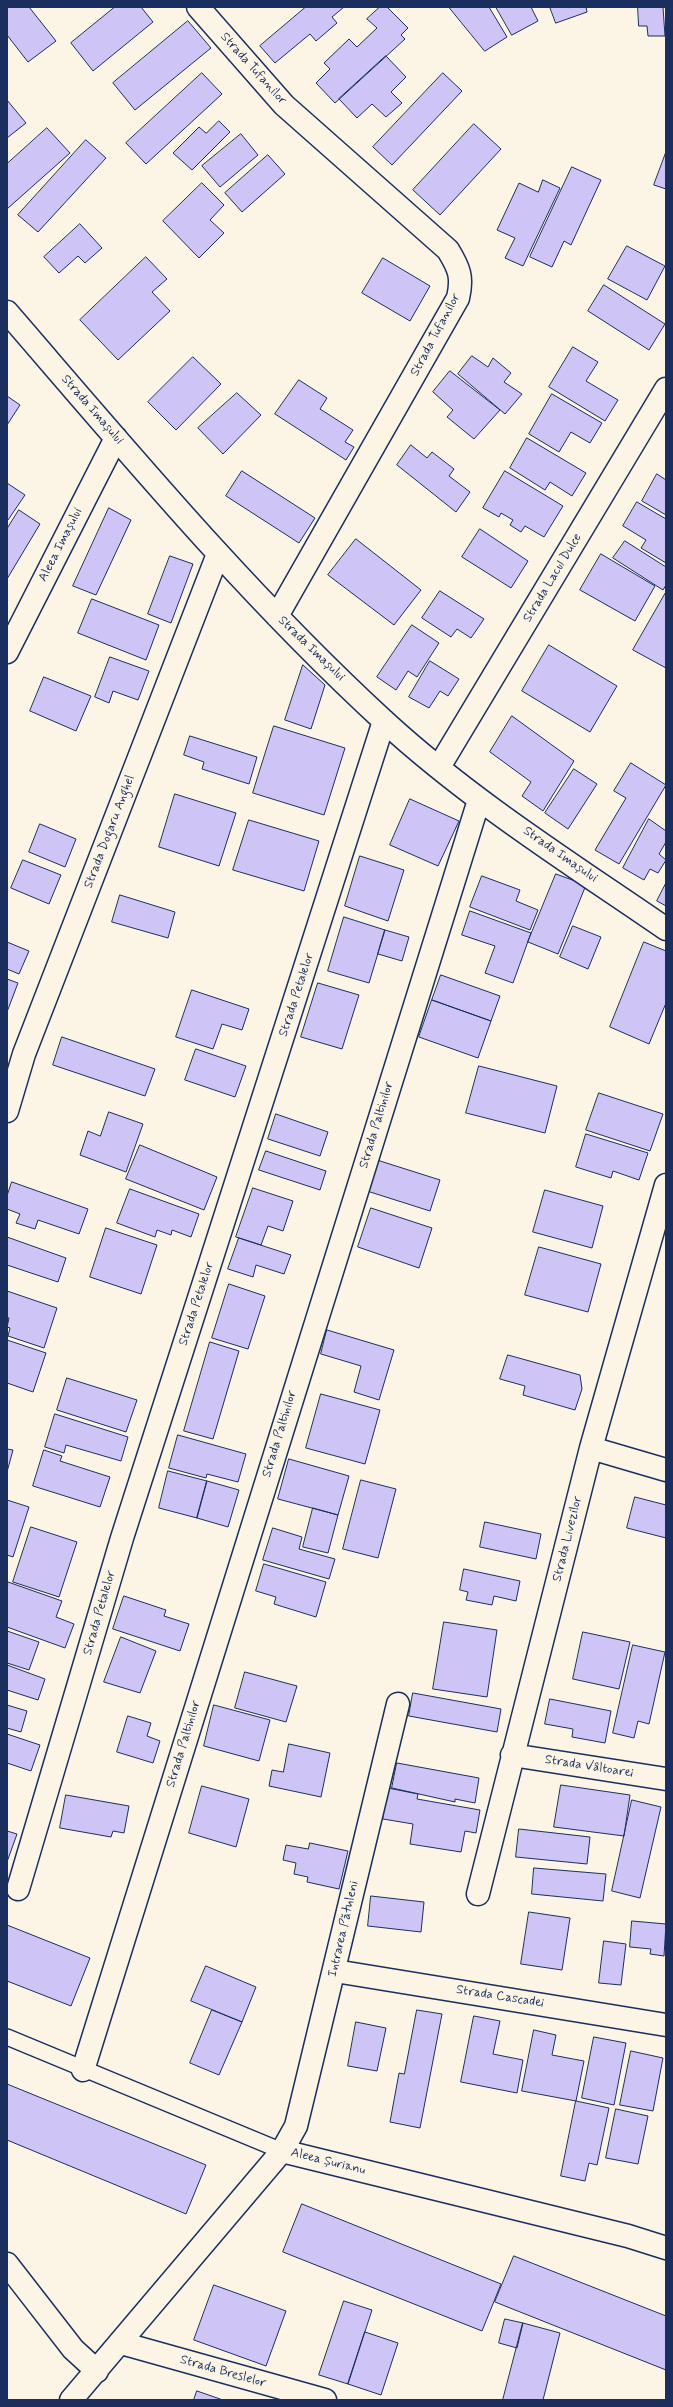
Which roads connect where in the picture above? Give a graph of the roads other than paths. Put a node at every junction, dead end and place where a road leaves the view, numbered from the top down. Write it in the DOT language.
graph roads {
  1 [pos="198,7"];
  2 [pos="7,312"];
  3 [pos="666,389"];
  4 [pos="116,438"];
  5 [pos="218,554"];
  6 [pos="277,616"];
  7 [pos="7,652"];
  8 [pos="384,721"];
  9 [pos="439,767"];
  10 [pos="479,800"];
  11 [pos="666,929"];
  12 [pos="7,1111"];
  13 [pos="666,1185"];
  14 [pos="591,1448"];
  15 [pos="666,1470"];
  16 [pos="398,1704"];
  17 [pos="512,1756"];
  18 [pos="666,1779"];
  19 [pos="18,1889"];
  20 [pos="478,1894"];
  21 [pos="334,1971"];
  22 [pos="666,2025"];
  23 [pos="7,2037"];
  24 [pos="83,2070"];
  25 [pos="282,2151"];
  26 [pos="666,2248"];
  27 [pos="7,2264"];
  28 [pos="121,2343"];
  29 [pos="97,2371"];
  30 [pos="71,2400"];
  31 [pos="325,2400"];
  1 -- 6 [label="street, Strada Tufanilor"];
  2 -- 4 [label="street, Strada Imașului"];
  3 -- 9 [label="street, Strada Lacul Dulce"];
  4 -- 5 [label="street, Strada Imașului"];
  4 -- 7 [label="street, Aleea Imașului"];
  5 -- 6 [label="street, Strada Imașului"];
  5 -- 12 [label="street, Strada Dogaru Anghel"];
  6 -- 8 [label="street, Strada Imașului"];
  8 -- 9 [label="street, Strada Imașului"];
  8 -- 19 [label="street, Strada Petalelor"];
  9 -- 10 [label="street, Strada Imașului"];
  10 -- 11 [label="street, Strada Imașului"];
  10 -- 24 [label="street, Strada Paltinilor"];
  13 -- 14 [label="street, Strada Livezilor"];
  14 -- 15 [label="street"];
  14 -- 17 [label="street, Strada Livezilor"];
  16 -- 21 [label="street, Intrarea Pătuleni"];
  17 -- 18 [label="street, Strada Vâltoarei"];
  17 -- 20 [label="street, Strada Livezilor"];
  21 -- 22 [label="street, Strada Cascadei"];
  21 -- 25 [label="street, Intrarea Pătuleni"];
  23 -- 24 [label="lane"];
  24 -- 25 [label="lane"];
  25 -- 26 [label="street, Aleea Șurianu"];
  25 -- 28 [label="street, Aleea Șurianu"];
  27 -- 29 [label="street"];
  28 -- 29 [label="street, Aleea Șurianu"];
  28 -- 31 [label="street, Strada Breslelor"];
  29 -- 30 [label="street, Aleea Șurianu"];
}
